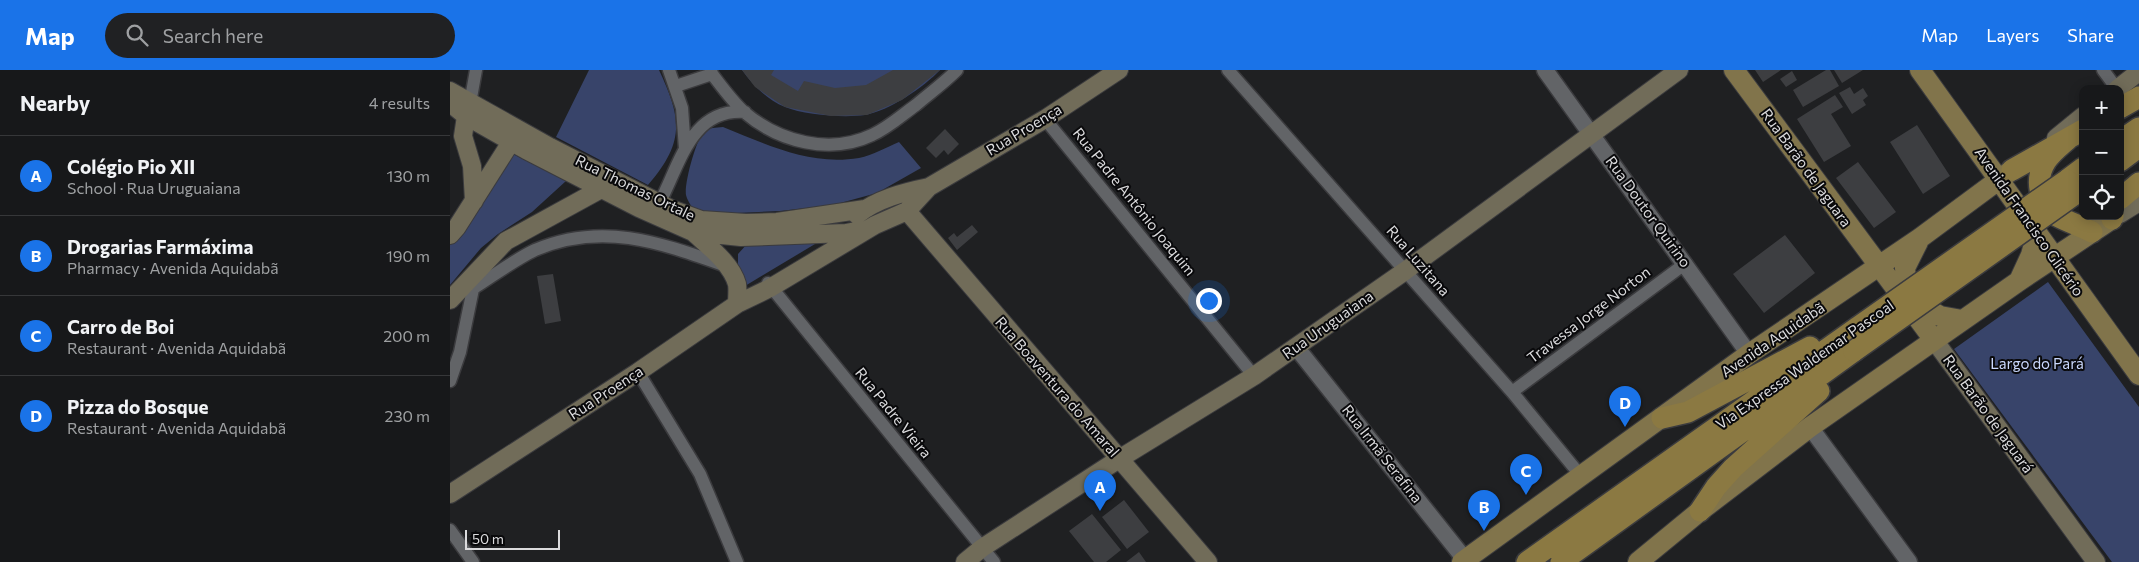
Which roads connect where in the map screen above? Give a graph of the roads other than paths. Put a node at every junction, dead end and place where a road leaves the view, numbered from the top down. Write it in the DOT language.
graph roads {
  1 [pos="476,70"];
  2 [pos="670,70"];
  3 [pos="957,70"];
  4 [pos="1118,70"];
  5 [pos="1228,70"];
  6 [pos="1546,70"];
  7 [pos="1679,70"];
  8 [pos="1734,70"];
  9 [pos="1920,70"];
  10 [pos="2103,70"];
  11 [pos="712,72"];
  12 [pos="2139,72"];
  13 [pos="2114,85"];
  14 [pos="2122,85"];
  15 [pos="676,86"];
  16 [pos="450,90"];
  17 [pos="2139,97"];
  18 [pos="450,103"];
  19 [pos="2124,106"];
  20 [pos="469,109"];
  21 [pos="745,112"];
  22 [pos="1045,119"];
  23 [pos="2079,119"];
  24 [pos="2139,128"];
  25 [pos="1592,133"];
  26 [pos="2075,135"];
  27 [pos="2124,138"];
  28 [pos="511,142"];
  29 [pos="2139,147"];
  30 [pos="685,149"];
  31 [pos="2124,158"];
  32 [pos="2006,175"];
  33 [pos="2078,182"];
  34 [pos="2139,183"];
  35 [pos="929,187"];
  36 [pos="601,189"];
  37 [pos="2124,196"];
  38 [pos="474,201"];
  39 [pos="660,202"];
  40 [pos="2139,202"];
  41 [pos="639,208"];
  42 [pos="865,209"];
  43 [pos="2124,211"];
  44 [pos="908,212"];
  45 [pos="2110,220"];
  46 [pos="875,225"];
  47 [pos="694,232"];
  48 [pos="2092,232"];
  49 [pos="2037,233"];
  50 [pos="835,234"];
  51 [pos="450,235"];
  52 [pos="744,236"];
  53 [pos="1920,238"];
  54 [pos="2054,257"];
  55 [pos="1686,264"];
  56 [pos="726,266"];
  57 [pos="1879,267"];
  58 [pos="1405,271"];
  59 [pos="2019,281"];
  60 [pos="471,285"];
  61 [pos="766,287"];
  62 [pos="450,300"];
  63 [pos="737,304"];
  64 [pos="1962,320"];
  65 [pos="1934,340"];
  66 [pos="1850,343"];
  67 [pos="1296,347"];
  68 [pos="1749,354"];
  69 [pos="638,372"];
  70 [pos="2139,375"];
  71 [pos="1254,376"];
  72 [pos="450,381"];
  73 [pos="1512,392"];
  74 [pos="1662,418"];
  75 [pos="1810,427"];
  76 [pos="1119,459"];
  77 [pos="1580,476"];
  78 [pos="450,494"];
  79 [pos="1700,511"];
  80 [pos="450,530"];
  81 [pos="982,555"];
  82 [pos="1648,559"];
  83 [pos="1465,561"];
  84 [pos="473,562"];
  85 [pos="737,562"];
  86 [pos="965,562"];
  87 [pos="994,562"];
  88 [pos="1208,562"];
  89 [pos="1527,562"];
  90 [pos="1561,562"];
  91 [pos="1910,562"];
  92 [pos="2096,562"];
  1 -- 20 [label="street"];
  2 -- 15 [label="street"];
  3 -- 21 [label="street"];
  4 -- 22 [label="main road, Rua Proença"];
  5 -- 58 [label="street, Rua Luzitana"];
  6 -- 25 [label="street, Rua Doutor Quirino"];
  7 -- 25 [label="main road, Rua Uruguaiana"];
  8 -- 57 [label="main road, Rua Barão de Jaguara"];
  9 -- 32 [label="main road, Avenida Francisco Glicério"];
  10 -- 13 [label="street"];
  11 -- 15 [label="street"];
  11 -- 21 [label="street"];
  12 -- 14 [label="main road"];
  15 -- 30 [label="street"];
  16 -- 20 [label="main road, Rua Thomas Ortale"];
  17 -- 19 [label="highway"];
  18 -- 20 [label="main road, Rua Thomas Ortale"];
  20 -- 28 [label="main road, Rua Thomas Ortale"];
  20 -- 38 [label="main road"];
  20 -- 39 [label="main road, Rua Thomas Ortale"];
  21 -- 30 [label="street"];
  22 -- 35 [label="main road, Rua Proença"];
  22 -- 71 [label="street, Rua Padre Antônio Joaquim"];
  23 -- 32 [label="main road, Avenida Aquidabã"];
  24 -- 27 [label="highway"];
  25 -- 55 [label="street, Rua Doutor Quirino"];
  25 -- 58 [label="main road, Rua Uruguaiana"];
  26 -- 32 [label="highway"];
  26 -- 48 [label="highway"];
  28 -- 36 [label="main road, Rua Thomas Ortale"];
  28 -- 38 [label="main road"];
  29 -- 31 [label="highway"];
  30 -- 39 [label="street"];
  32 -- 49 [label="main road, Avenida Francisco Glicério"];
  32 -- 53 [label="main road, Avenida Aquidabã"];
  33 -- 66 [label="highway, Via Expressa Waldemar Pascoal, bridge"];
  34 -- 37 [label="highway"];
  35 -- 42 [label="main road, Rua Proença"];
  35 -- 44 [label="main road, Rua Proença"];
  36 -- 41 [label="main road, Rua Thomas Ortale"];
  36 -- 60 [label="main road"];
  38 -- 51 [label="main road"];
  39 -- 41 [label="street"];
  39 -- 42 [label="main road, Rua Thomas Ortale"];
  40 -- 43 [label="main road"];
  41 -- 47 [label="main road, Rua Thomas Ortale"];
  42 -- 50 [label="main road, Rua Proença"];
  44 -- 46 [label="main road, Rua Proença"];
  44 -- 76 [label="main road, Rua Boaventura do Amaral"];
  45 -- 48 [label="main road"];
  46 -- 50 [label="main road, Rua Proença"];
  46 -- 61 [label="main road, Rua Proença"];
  47 -- 52 [label="main road, Rua Thomas Ortale"];
  47 -- 56 [label="main road"];
  48 -- 54 [label="main road"];
  49 -- 54 [label="main road, Avenida Francisco Glicério"];
  49 -- 59 [label="main road"];
  50 -- 52 [label="main road, Rua Thomas Ortale"];
  50 -- 61 [label="main road, Rua Proença"];
  52 -- 56 [label="main road"];
  53 -- 57 [label="main road, Avenida Aquidabã"];
  53 -- 64 [label="main road"];
  54 -- 59 [label="main road"];
  54 -- 70 [label="main road, Avenida Francisco Glicério"];
  55 -- 68 [label="street, Rua Doutor Quirino"];
  55 -- 73 [label="street, Travessa Jorge Norton"];
  56 -- 60 [label="street"];
  56 -- 63 [label="main road"];
  57 -- 65 [label="main road, Rua Barão de Jaguará"];
  57 -- 68 [label="main road, Avenida Aquidabã"];
  58 -- 67 [label="main road, Rua Uruguaiana"];
  58 -- 73 [label="street, Rua Luzitana"];
  59 -- 64 [label="main road"];
  60 -- 62 [label="main road"];
  60 -- 72 [label="street"];
  61 -- 63 [label="main road, Rua Proença"];
  61 -- 81 [label="street, Rua Padre Vieira"];
  63 -- 69 [label="main road, Rua Proença"];
  64 -- 65 [label="main road"];
  65 -- 75 [label="main road"];
  65 -- 92 [label="main road, Rua Barão de Jaguará"];
  66 -- 74 [label="highway"];
  66 -- 79 [label="highway"];
  66 -- 89 [label="highway, Via Expressa Waldemar Pascoal"];
  66 -- 90 [label="highway, Via Expressa Waldemar Pascoal"];
  67 -- 71 [label="main road, Rua Uruguaiana"];
  67 -- 83 [label="street, Rua Irmã Serafina"];
  68 -- 74 [label="main road, Avenida Aquidabã"];
  69 -- 78 [label="main road, Rua Proença"];
  69 -- 85 [label="street"];
  71 -- 76 [label="main road, Rua Uruguaiana"];
  73 -- 77 [label="street, Rua Luzitana"];
  74 -- 77 [label="main road, Avenida Aquidabã"];
  75 -- 79 [label="main road"];
  75 -- 91 [label="street"];
  76 -- 81 [label="main road, Rua Uruguaiana"];
  76 -- 88 [label="main road, Rua Boaventura do Amaral"];
  77 -- 83 [label="main road, Avenida Aquidabã"];
  79 -- 82 [label="main road"];
  80 -- 84 [label="street"];
  81 -- 86 [label="main road, Rua Uruguaiana"];
  81 -- 87 [label="street, Rua Padre Vieira"];
}
